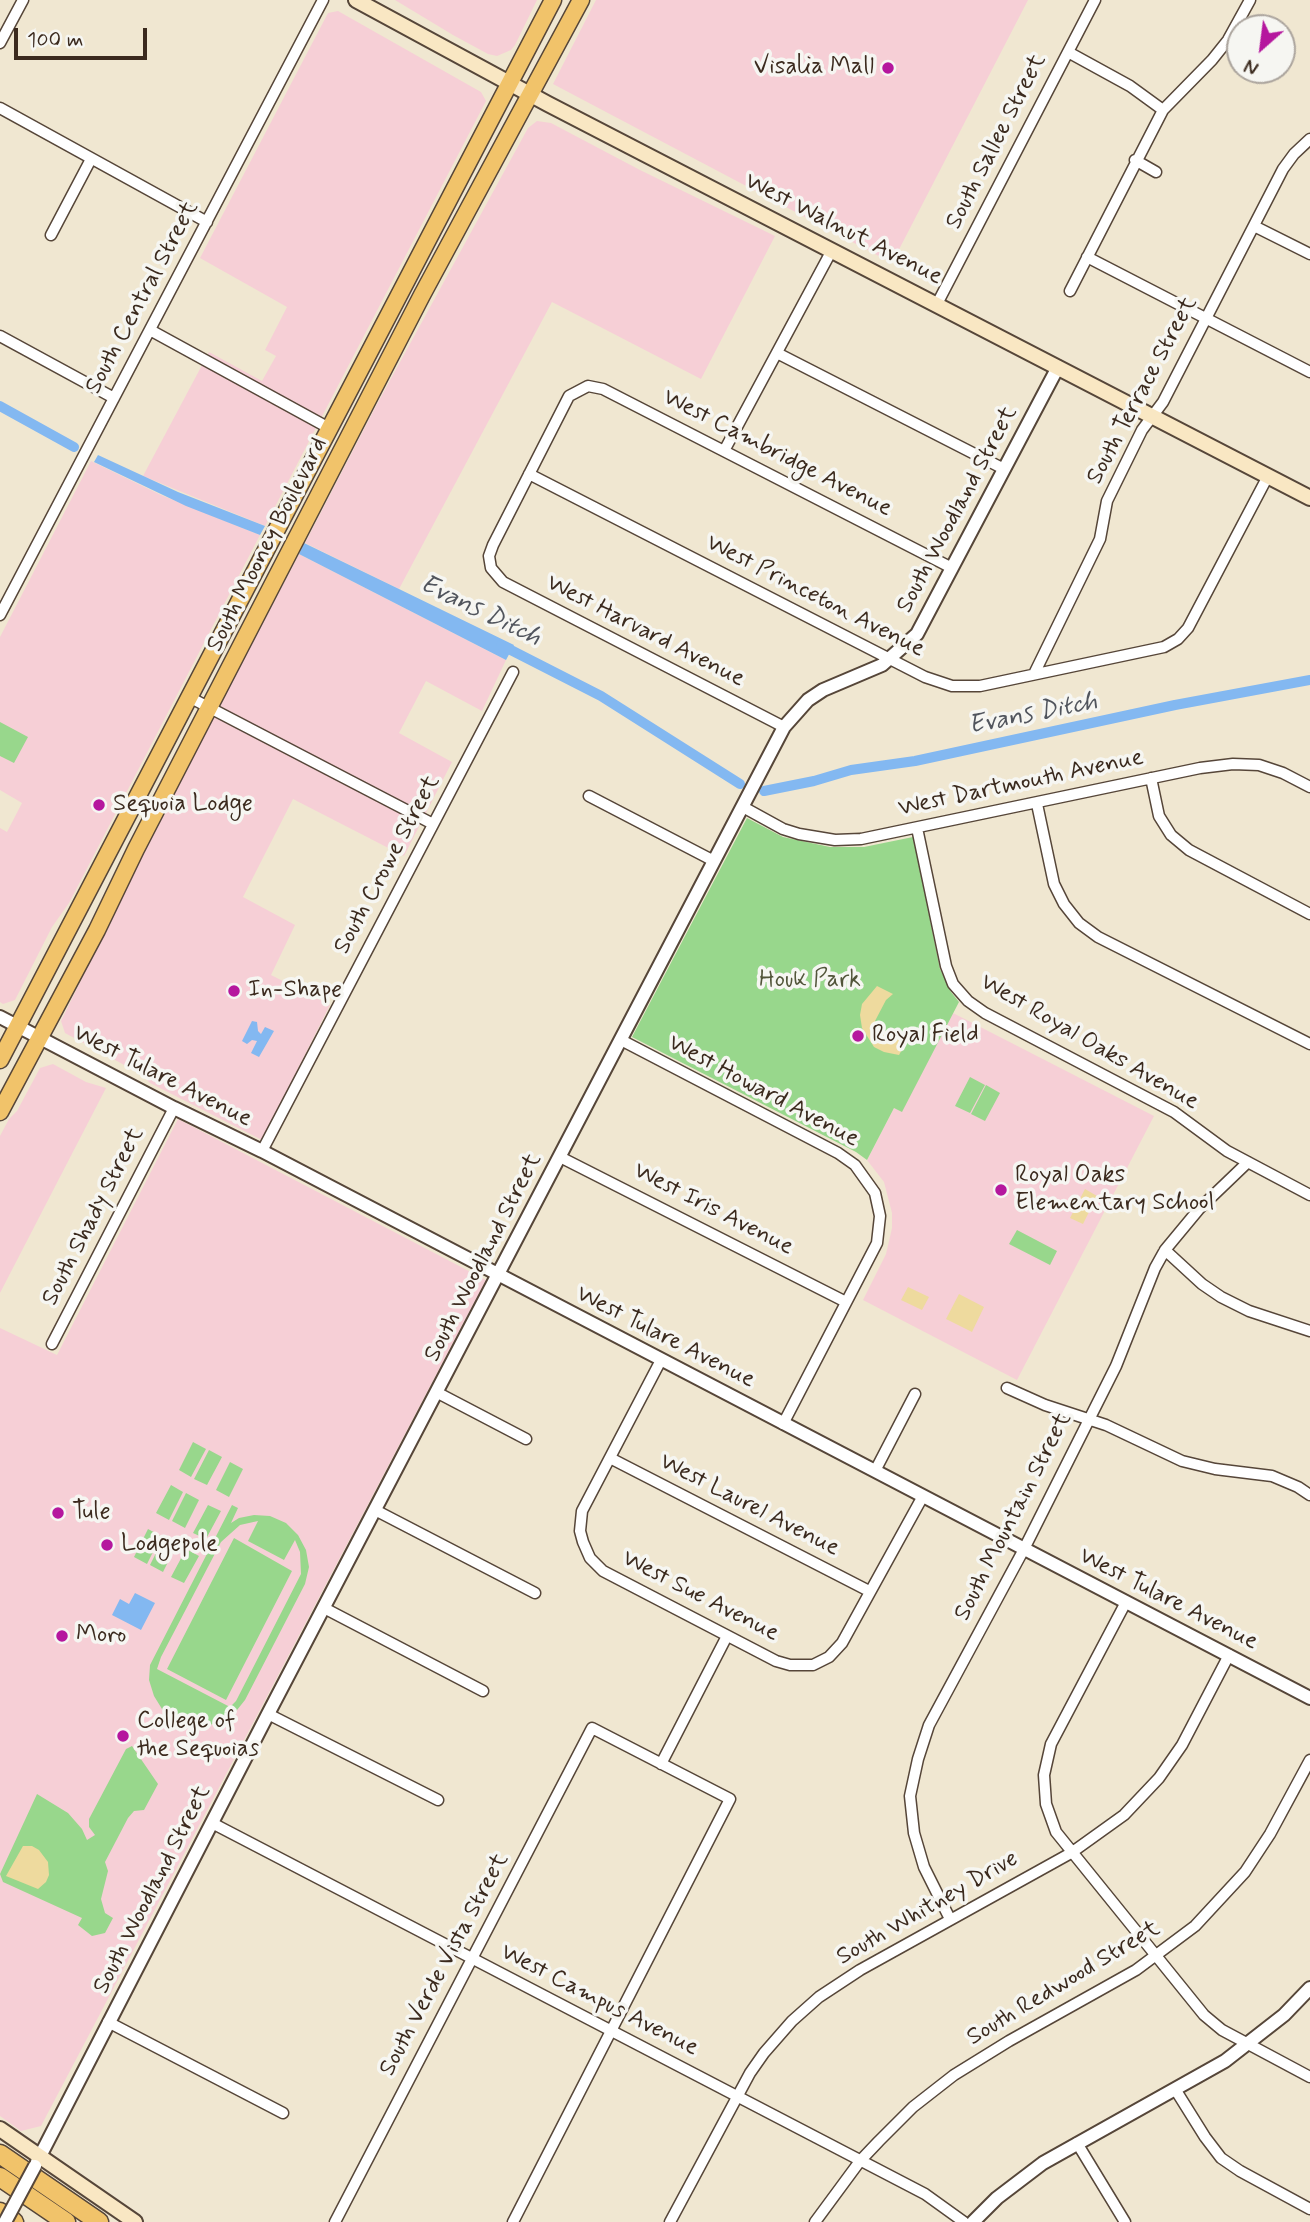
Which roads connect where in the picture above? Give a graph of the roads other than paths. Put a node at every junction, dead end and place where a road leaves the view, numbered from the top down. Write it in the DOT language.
graph roads {
  1 [pos="23,0"];
  2 [pos="323,0"];
  3 [pos="356,0"];
  4 [pos="553,0"];
  5 [pos="581,0"];
  6 [pos="1095,0"];
  7 [pos="1250,0"];
  8 [pos="0,43"];
  9 [pos="1068,52"];
  10 [pos="509,83"];
  11 [pos="531,95"];
  12 [pos="0,108"];
  13 [pos="1163,110"];
  14 [pos="1310,139"];
  15 [pos="91,159"];
  16 [pos="1135,160"];
  17 [pos="1156,172"];
  18 [pos="207,222"];
  19 [pos="1254,226"];
  20 [pos="51,235"];
  21 [pos="832,250"];
  22 [pos="1310,254"];
  23 [pos="1087,257"];
  24 [pos="400,291"];
  25 [pos="1070,291"];
  26 [pos="937,304"];
  27 [pos="1206,318"];
  28 [pos="150,330"];
  29 [pos="0,336"];
  30 [pos="778,353"];
  31 [pos="1058,367"];
  32 [pos="1310,372"];
  33 [pos="114,398"];
  34 [pos="1152,415"];
  35 [pos="329,428"];
  36 [pos="351,433"];
  37 [pos="724,451"];
  38 [pos="1004,469"];
  39 [pos="529,474"];
  40 [pos="1268,476"];
  41 [pos="1310,498"];
  42 [pos="952,568"];
  43 [pos="272,587"];
  44 [pos="0,615"];
  45 [pos="890,660"];
  46 [pos="513,673"];
  47 [pos="1034,674"];
  48 [pos="189,697"];
  49 [pos="209,707"];
  50 [pos="784,727"];
  51 [pos="1151,778"];
  52 [pos="1310,787"];
  53 [pos="589,796"];
  54 [pos="1037,804"];
  55 [pos="743,807"];
  56 [pos="433,824"];
  57 [pos="917,828"];
  58 [pos="714,861"];
  59 [pos="1310,914"];
  60 [pos="0,1017"];
  61 [pos="17,1027"];
  62 [pos="39,1038"];
  63 [pos="621,1040"];
  64 [pos="1310,1044"];
  65 [pos="0,1060"];
  66 [pos="174,1108"];
  67 [pos="0,1112"];
  68 [pos="262,1151"];
  69 [pos="560,1157"];
  70 [pos="1248,1162"];
  71 [pos="1310,1195"];
  72 [pos="1165,1250"];
  73 [pos="498,1276"];
  74 [pos="846,1301"];
  75 [pos="1310,1331"];
  76 [pos="52,1344"];
  77 [pos="661,1360"];
  78 [pos="1007,1388"];
  79 [pos="438,1393"];
  80 [pos="915,1394"];
  81 [pos="1089,1418"];
  82 [pos="783,1423"];
  83 [pos="526,1440"];
  84 [pos="610,1458"];
  85 [pos="875,1471"];
  86 [pos="1310,1495"];
  87 [pos="923,1496"];
  88 [pos="375,1510"];
  89 [pos="1024,1549"];
  90 [pos="869,1591"];
  91 [pos="535,1593"];
  92 [pos="1126,1602"];
  93 [pos="324,1608"];
  94 [pos="727,1636"];
  95 [pos="1229,1655"];
  96 [pos="483,1691"];
  97 [pos="1310,1698"];
  98 [pos="268,1714"];
  99 [pos="1310,1760"];
  100 [pos="660,1764"];
  101 [pos="438,1800"];
  102 [pos="212,1823"];
  103 [pos="1071,1853"];
  104 [pos="950,1919"];
  105 [pos="1156,1956"];
  106 [pos="471,1959"];
  107 [pos="1310,1988"];
  108 [pos="108,2022"];
  109 [pos="612,2030"];
  110 [pos="1247,2045"];
  111 [pos="1310,2077"];
  112 [pos="1175,2089"];
  113 [pos="737,2096"];
  114 [pos="283,2112"];
  115 [pos="0,2129"];
  116 [pos="1077,2143"];
  117 [pos="0,2154"];
  118 [pos="37,2161"];
  119 [pos="860,2161"];
  120 [pos="0,2177"];
  121 [pos="1310,2209"];
  122 [pos="0,2212"];
  123 [pos="2,2222"];
  124 [pos="14,2222"];
  125 [pos="66,2222"];
  126 [pos="99,2222"];
  127 [pos="135,2222"];
  128 [pos="335,2222"];
  129 [pos="513,2222"];
  130 [pos="670,2222"];
  131 [pos="815,2222"];
  132 [pos="964,2222"];
  133 [pos="973,2222"];
  134 [pos="1125,2222"];
  1 -- 8 [label="street"];
  2 -- 18 [label="street, South Central Street"];
  3 -- 10 [label="main road, West Walnut Avenue"];
  4 -- 10 [label="main road, South Mooney Boulevard"];
  5 -- 11 [label="main road, South Mooney Boulevard"];
  6 -- 9 [label="street, South Sallee Street"];
  7 -- 13 [label="street"];
  9 -- 13 [label="street"];
  9 -- 26 [label="street, South Sallee Street"];
  10 -- 11 [label="main road, West Walnut Avenue"];
  10 -- 24 [label="main road, South Mooney Boulevard"];
  11 -- 21 [label="main road, West Walnut Avenue"];
  11 -- 36 [label="main road, South Mooney Boulevard"];
  12 -- 15 [label="street"];
  13 -- 16 [label="street"];
  14 -- 19 [label="street, South Terrace Street"];
  15 -- 18 [label="street"];
  15 -- 20 [label="street"];
  16 -- 17 [label="street"];
  16 -- 23 [label="street"];
  18 -- 28 [label="street, South Central Street"];
  19 -- 22 [label="street"];
  19 -- 27 [label="street, South Terrace Street"];
  21 -- 26 [label="main road, West Walnut Avenue"];
  21 -- 30 [label="street"];
  23 -- 25 [label="street"];
  23 -- 27 [label="street"];
  24 -- 35 [label="main road, South Mooney Boulevard"];
  24 -- 36 [label="main road"];
  26 -- 31 [label="main road, West Walnut Avenue"];
  27 -- 32 [label="street"];
  27 -- 34 [label="street, South Terrace Street"];
  28 -- 33 [label="street, South Central Street"];
  28 -- 35 [label="street"];
  29 -- 33 [label="street"];
  30 -- 37 [label="street"];
  30 -- 38 [label="street"];
  31 -- 34 [label="main road, West Walnut Avenue"];
  31 -- 38 [label="street, South Woodland Street"];
  33 -- 44 [label="street, South Central Street"];
  34 -- 40 [label="main road, West Walnut Avenue"];
  34 -- 47 [label="street, South Terrace Street"];
  35 -- 43 [label="main road"];
  35 -- 48 [label="main road, South Mooney Boulevard"];
  36 -- 43 [label="main road, South Mooney Boulevard"];
  37 -- 39 [label="street, West Cambridge Avenue"];
  37 -- 42 [label="street, West Cambridge Avenue"];
  38 -- 42 [label="street, South Woodland Street"];
  39 -- 45 [label="street, West Princeton Avenue"];
  39 -- 50 [label="street, West Harvard Avenue"];
  40 -- 41 [label="main road, West Walnut Avenue"];
  40 -- 47 [label="street, West Princeton Avenue"];
  42 -- 45 [label="street, South Woodland Street"];
  43 -- 49 [label="main road, South Mooney Boulevard"];
  45 -- 47 [label="street, West Princeton Avenue"];
  45 -- 50 [label="street, South Woodland Street"];
  46 -- 56 [label="street, South Crowe Street"];
  48 -- 49 [label="street"];
  48 -- 61 [label="main road, South Mooney Boulevard"];
  49 -- 56 [label="street"];
  49 -- 62 [label="main road, South Mooney Boulevard"];
  50 -- 55 [label="street, South Woodland Street"];
  51 -- 52 [label="street, West Dartmouth Avenue"];
  51 -- 54 [label="street, West Dartmouth Avenue"];
  51 -- 59 [label="street"];
  53 -- 58 [label="street"];
  54 -- 57 [label="street, West Dartmouth Avenue"];
  54 -- 64 [label="street"];
  55 -- 57 [label="street, West Dartmouth Avenue"];
  55 -- 58 [label="street, South Woodland Street"];
  56 -- 68 [label="street, South Crowe Street"];
  57 -- 70 [label="street, West Royal Oaks Avenue"];
  58 -- 63 [label="street, South Woodland Street"];
  60 -- 61 [label="street, West Tulare Avenue"];
  61 -- 62 [label="street, West Tulare Avenue"];
  61 -- 65 [label="main road, South Mooney Boulevard"];
  62 -- 66 [label="street, West Tulare Avenue"];
  62 -- 67 [label="main road, South Mooney Boulevard"];
  63 -- 69 [label="street, South Woodland Street"];
  63 -- 74 [label="street, West Howard Avenue"];
  66 -- 68 [label="street, West Tulare Avenue"];
  66 -- 76 [label="street, South Shady Street"];
  68 -- 73 [label="street, West Tulare Avenue"];
  69 -- 73 [label="street, South Woodland Street"];
  69 -- 74 [label="street, West Iris Avenue"];
  70 -- 71 [label="street, West Royal Oaks Avenue"];
  70 -- 72 [label="street, South Mountain Street"];
  72 -- 75 [label="street"];
  72 -- 81 [label="street, South Mountain Street"];
  73 -- 77 [label="street, West Tulare Avenue"];
  73 -- 79 [label="street, South Woodland Street"];
  74 -- 82 [label="street"];
  77 -- 82 [label="street, West Tulare Avenue"];
  77 -- 84 [label="street"];
  78 -- 81 [label="street"];
  79 -- 83 [label="street"];
  79 -- 88 [label="street, South Woodland Street"];
  80 -- 85 [label="street"];
  81 -- 86 [label="street"];
  81 -- 89 [label="street, South Mountain Street"];
  82 -- 85 [label="street, West Tulare Avenue"];
  84 -- 90 [label="street, West Laurel Avenue"];
  84 -- 94 [label="street, West Sue Avenue"];
  85 -- 87 [label="street, West Tulare Avenue"];
  87 -- 89 [label="street, West Tulare Avenue"];
  87 -- 90 [label="street"];
  88 -- 91 [label="street"];
  88 -- 93 [label="street, South Woodland Street"];
  89 -- 92 [label="street, West Tulare Avenue"];
  89 -- 104 [label="street, South Mountain Street"];
  90 -- 94 [label="street, West Sue Avenue"];
  92 -- 95 [label="street, West Tulare Avenue"];
  92 -- 103 [label="street"];
  93 -- 96 [label="street"];
  93 -- 98 [label="street, South Woodland Street"];
  94 -- 100 [label="street"];
  95 -- 97 [label="street, West Tulare Avenue"];
  95 -- 103 [label="street, South Whitney Drive"];
  98 -- 101 [label="street"];
  98 -- 102 [label="street, South Woodland Street"];
  99 -- 105 [label="street, South Redwood Street"];
  100 -- 106 [label="street, South Verde Vista Street"];
  100 -- 109 [label="street"];
  102 -- 106 [label="street, West Campus Avenue"];
  102 -- 108 [label="street, South Woodland Street"];
  103 -- 104 [label="street, South Whitney Drive"];
  103 -- 105 [label="street"];
  104 -- 113 [label="street, South Whitney Drive"];
  105 -- 110 [label="street"];
  105 -- 119 [label="street, South Redwood Street"];
  106 -- 109 [label="street, West Campus Avenue"];
  106 -- 128 [label="street, South Verde Vista Street"];
  107 -- 110 [label="street"];
  108 -- 114 [label="street"];
  108 -- 118 [label="street, South Woodland Street"];
  109 -- 113 [label="street, West Campus Avenue"];
  109 -- 129 [label="street"];
  110 -- 111 [label="street"];
  110 -- 112 [label="street"];
  112 -- 116 [label="street"];
  112 -- 121 [label="street"];
  113 -- 119 [label="street, West Campus Avenue"];
  113 -- 130 [label="street, South Whitney Drive"];
  115 -- 118 [label="main road"];
  116 -- 133 [label="street"];
  116 -- 134 [label="street"];
  117 -- 126 [label="highway"];
  118 -- 123 [label="street, South Woodland Street, bridge"];
  118 -- 127 [label="main road"];
  119 -- 131 [label="street, South Redwood Street"];
  119 -- 132 [label="street, West Campus Avenue"];
  120 -- 125 [label="highway"];
  122 -- 124 [label="highway"];
}
